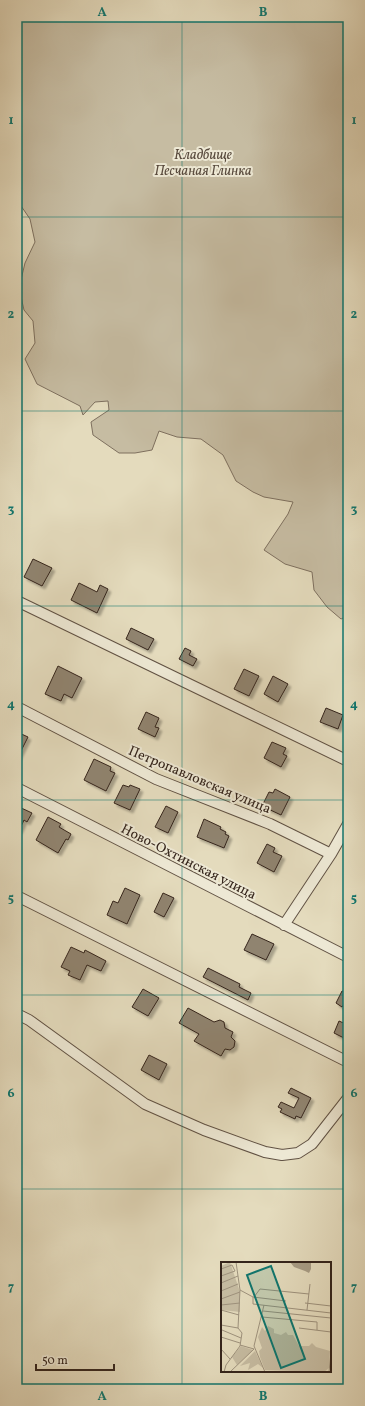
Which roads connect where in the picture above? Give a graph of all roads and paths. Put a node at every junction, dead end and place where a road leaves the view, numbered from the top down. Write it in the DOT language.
graph roads {
  1 [pos="17,601"];
  2 [pos="17,707"];
  3 [pos="348,760"];
  4 [pos="17,788"];
  5 [pos="348,824"];
  6 [pos="331,854"];
  7 [pos="17,896"];
  8 [pos="284,925"];
  9 [pos="348,957"];
  10 [pos="17,1014"];
  11 [pos="348,1062"];
  12 [pos="348,1098"];
  1 -- 3 [label="street"];
  2 -- 6 [label="street, Петропавловская улица"];
  4 -- 8 [label="street, Ново-Охтинская улица"];
  5 -- 6 [label="street"];
  6 -- 8 [label="street"];
  7 -- 11 [label="street"];
  8 -- 9 [label="street, Ново-Охтинская улица"];
  10 -- 12 [label="street"];
}
